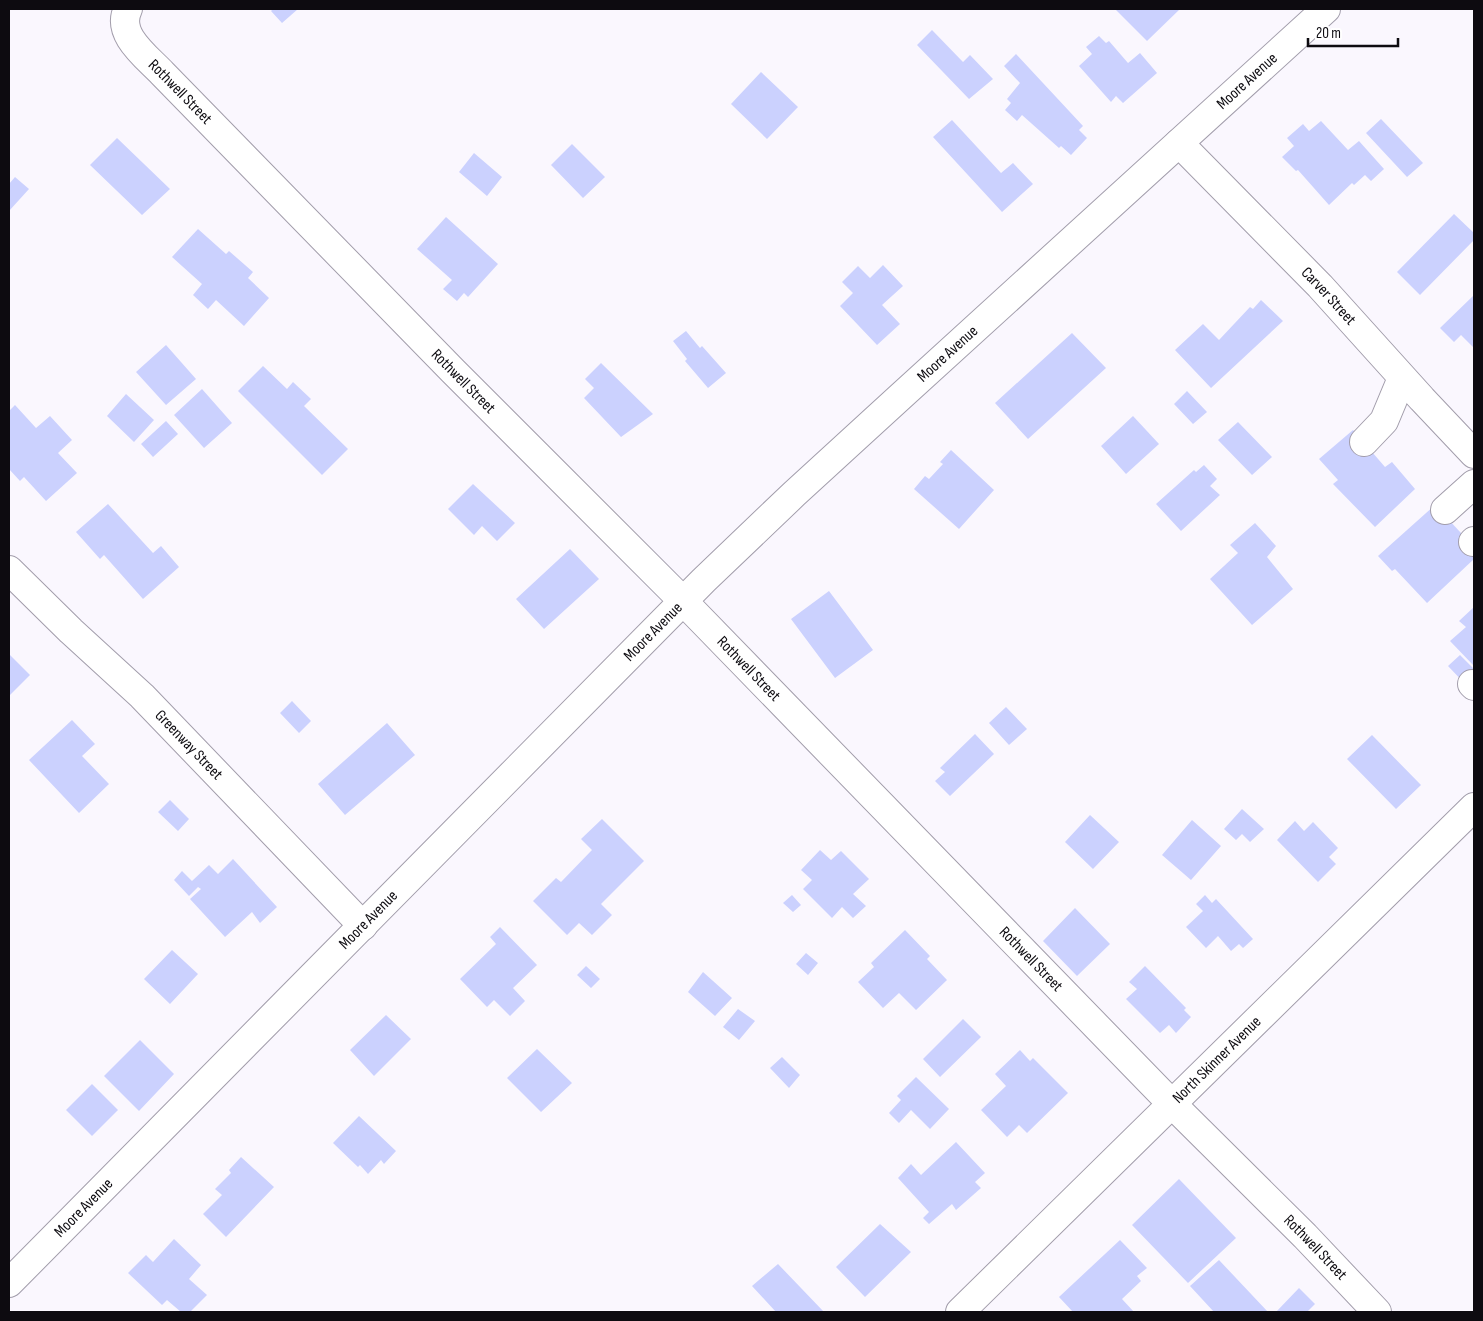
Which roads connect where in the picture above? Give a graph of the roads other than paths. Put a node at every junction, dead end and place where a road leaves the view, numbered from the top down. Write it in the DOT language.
graph roads {
  1 [pos="1326,9"];
  2 [pos="126,16"];
  3 [pos="1179,143"];
  4 [pos="1402,378"];
  5 [pos="1364,442"];
  6 [pos="1474,454"];
  7 [pos="1474,484"];
  8 [pos="1445,510"];
  9 [pos="9,570"];
  10 [pos="683,602"];
  11 [pos="1474,807"];
  12 [pos="363,926"];
  13 [pos="1172,1104"];
  14 [pos="9,1283"];
  15 [pos="960,1312"];
  16 [pos="1378,1312"];
  1 -- 3 [label="street, Moore Avenue"];
  2 -- 10 [label="street, Rothwell Street"];
  3 -- 4 [label="street, Carver Street"];
  3 -- 10 [label="street, Moore Avenue"];
  4 -- 5 [label="street"];
  4 -- 6 [label="street, Carver Street"];
  7 -- 8 [label="street"];
  9 -- 12 [label="street, Greenway Street"];
  10 -- 12 [label="street, Moore Avenue"];
  10 -- 13 [label="street, Rothwell Street"];
  11 -- 13 [label="street, North Skinner Avenue"];
  12 -- 14 [label="street, Moore Avenue"];
  13 -- 15 [label="street, North Skinner Avenue"];
  13 -- 16 [label="street, Rothwell Street"];
}
